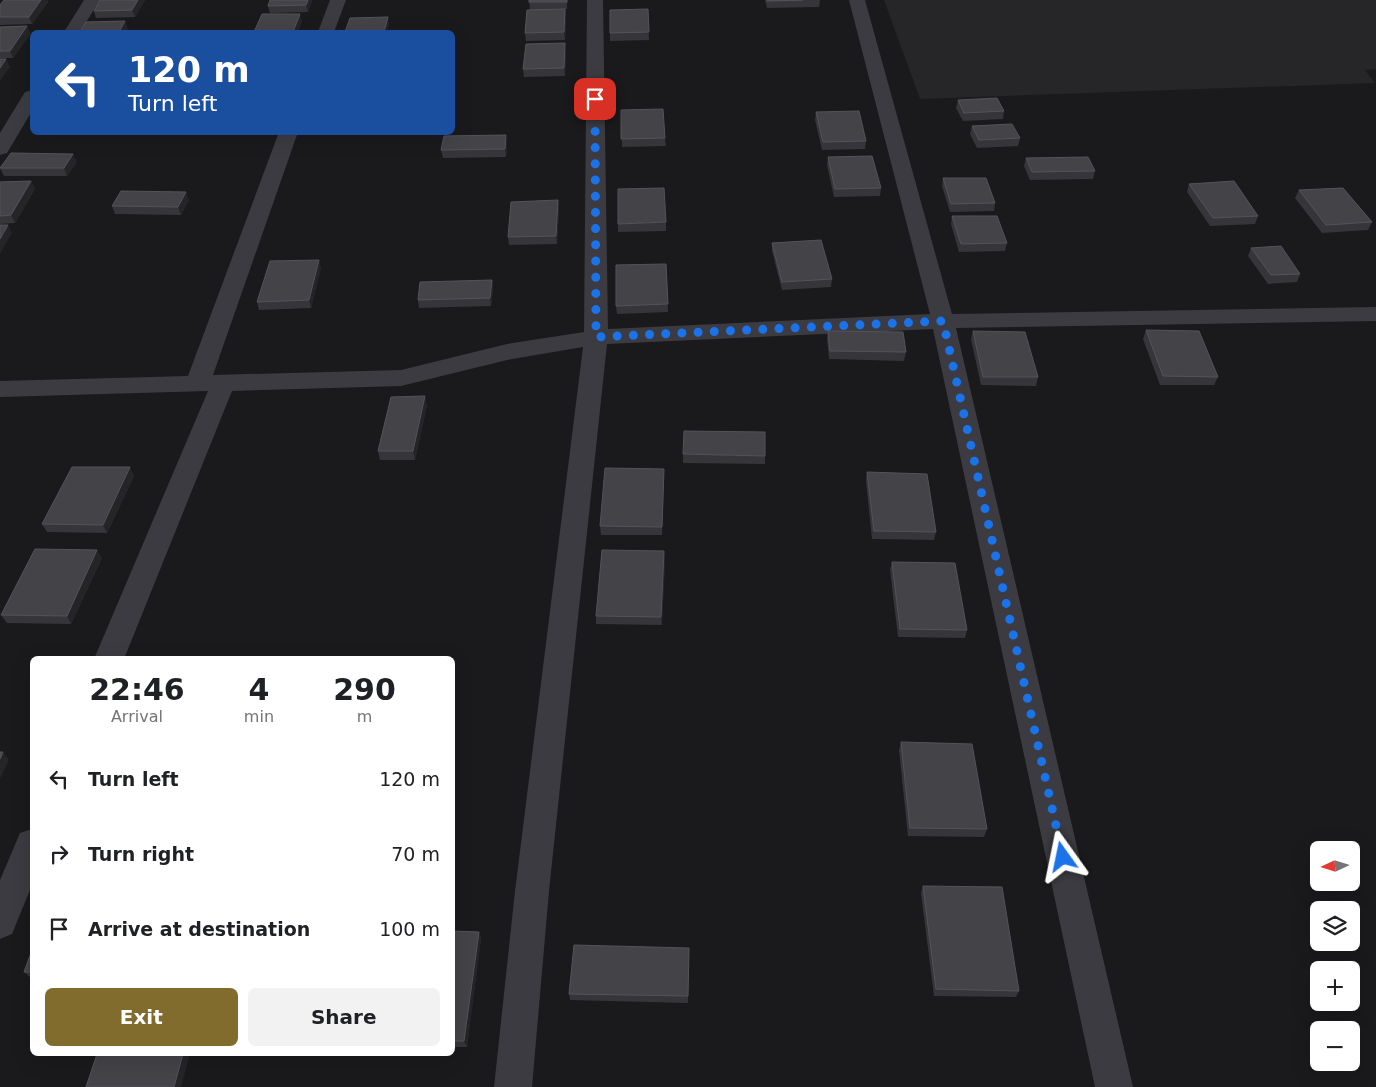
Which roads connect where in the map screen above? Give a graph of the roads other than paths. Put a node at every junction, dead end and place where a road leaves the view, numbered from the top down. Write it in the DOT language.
graph roads {
  1 [pos="92,0"];
  2 [pos="338,0"];
  3 [pos="595,0"];
  4 [pos="857,0"];
  5 [pos="73,30"];
  6 [pos="327,30"];
  7 [pos="30,99"];
  8 [pos="288,135"];
  9 [pos="0,149"];
  10 [pos="1376,314"];
  11 [pos="943,321"];
  12 [pos="596,337"];
  13 [pos="223,384"];
  14 [pos="197,385"];
  15 [pos="0,389"];
  16 [pos="110,656"];
  17 [pos="30,849"];
  18 [pos="0,922"];
  19 [pos="513,1087"];
  20 [pos="1114,1087"];
  1 -- 5 [label="street"];
  2 -- 6 [label="street"];
  3 -- 12 [label="street"];
  4 -- 11 [label="street"];
  7 -- 9 [label="street"];
  8 -- 14 [label="street"];
  10 -- 11 [label="street"];
  11 -- 12 [label="street"];
  11 -- 20 [label="street"];
  12 -- 13 [label="street"];
  12 -- 19 [label="street"];
  13 -- 14 [label="street"];
  13 -- 16 [label="street"];
  14 -- 15 [label="street"];
  17 -- 18 [label="street"];
}
